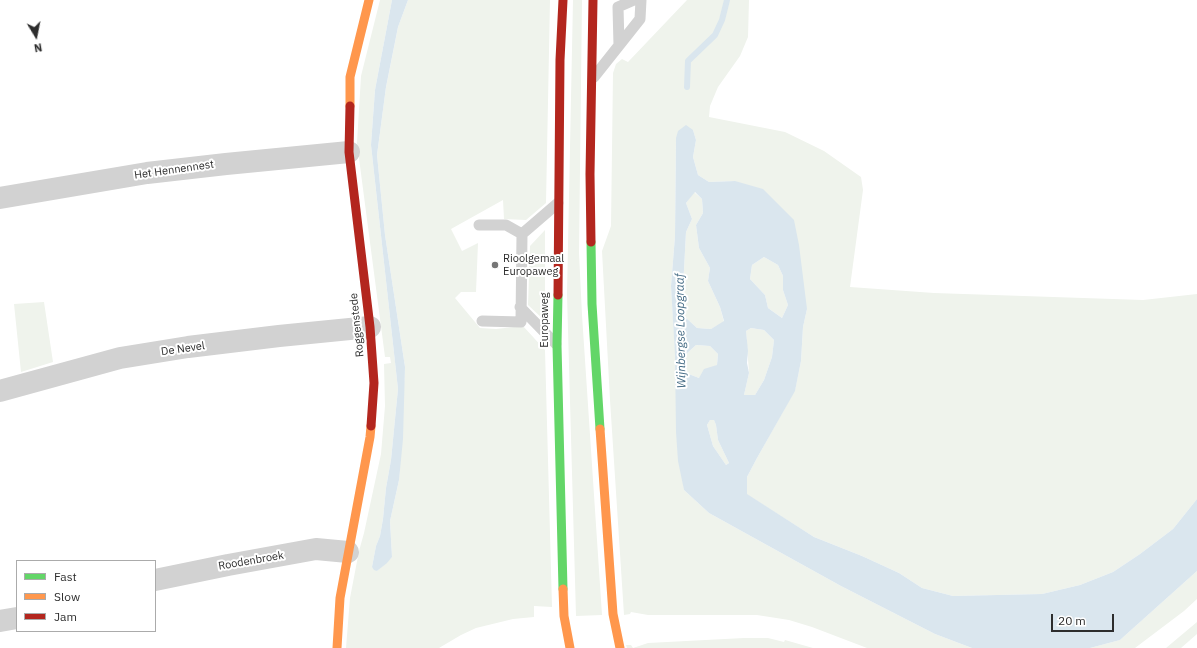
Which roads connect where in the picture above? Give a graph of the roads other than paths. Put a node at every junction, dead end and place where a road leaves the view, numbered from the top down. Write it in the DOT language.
graph roads {
  1 [pos="369,0"];
  2 [pos="563,0"];
  3 [pos="593,0"];
  4 [pos="634,0"];
  5 [pos="641,0"];
  6 [pos="618,4"];
  7 [pos="618,45"];
  8 [pos="592,80"];
  9 [pos="349,152"];
  10 [pos="0,198"];
  11 [pos="558,202"];
  12 [pos="479,225"];
  13 [pos="522,234"];
  14 [pos="520,307"];
  15 [pos="482,321"];
  16 [pos="370,327"];
  17 [pos="557,345"];
  18 [pos="0,391"];
  19 [pos="348,552"];
  20 [pos="156,580"];
  21 [pos="16,618"];
  22 [pos="0,621"];
  23 [pos="616,646"];
  24 [pos="567,647"];
  25 [pos="337,648"];
  1 -- 9 [label="main road, Roggenstede"];
  2 -- 11 [label="main road, Europaweg"];
  3 -- 8 [label="main road"];
  4 -- 6 [label="lane"];
  5 -- 7 [label="lane"];
  6 -- 7 [label="lane"];
  7 -- 8 [label="lane"];
  8 -- 23 [label="main road"];
  9 -- 10 [label="street, Het Hennennest"];
  9 -- 16 [label="main road, Roggenstede"];
  11 -- 13 [label="lane"];
  11 -- 17 [label="main road, Europaweg"];
  12 -- 13 [label="lane"];
  13 -- 14 [label="lane"];
  14 -- 15 [label="lane"];
  14 -- 17 [label="lane"];
  16 -- 18 [label="street, De Nevel"];
  16 -- 19 [label="main road, Roggenstede"];
  17 -- 24 [label="main road, Europaweg"];
  19 -- 20 [label="street, Roodenbroek"];
  19 -- 25 [label="main road, Roggenstede"];
  21 -- 22 [label="street"];
}
